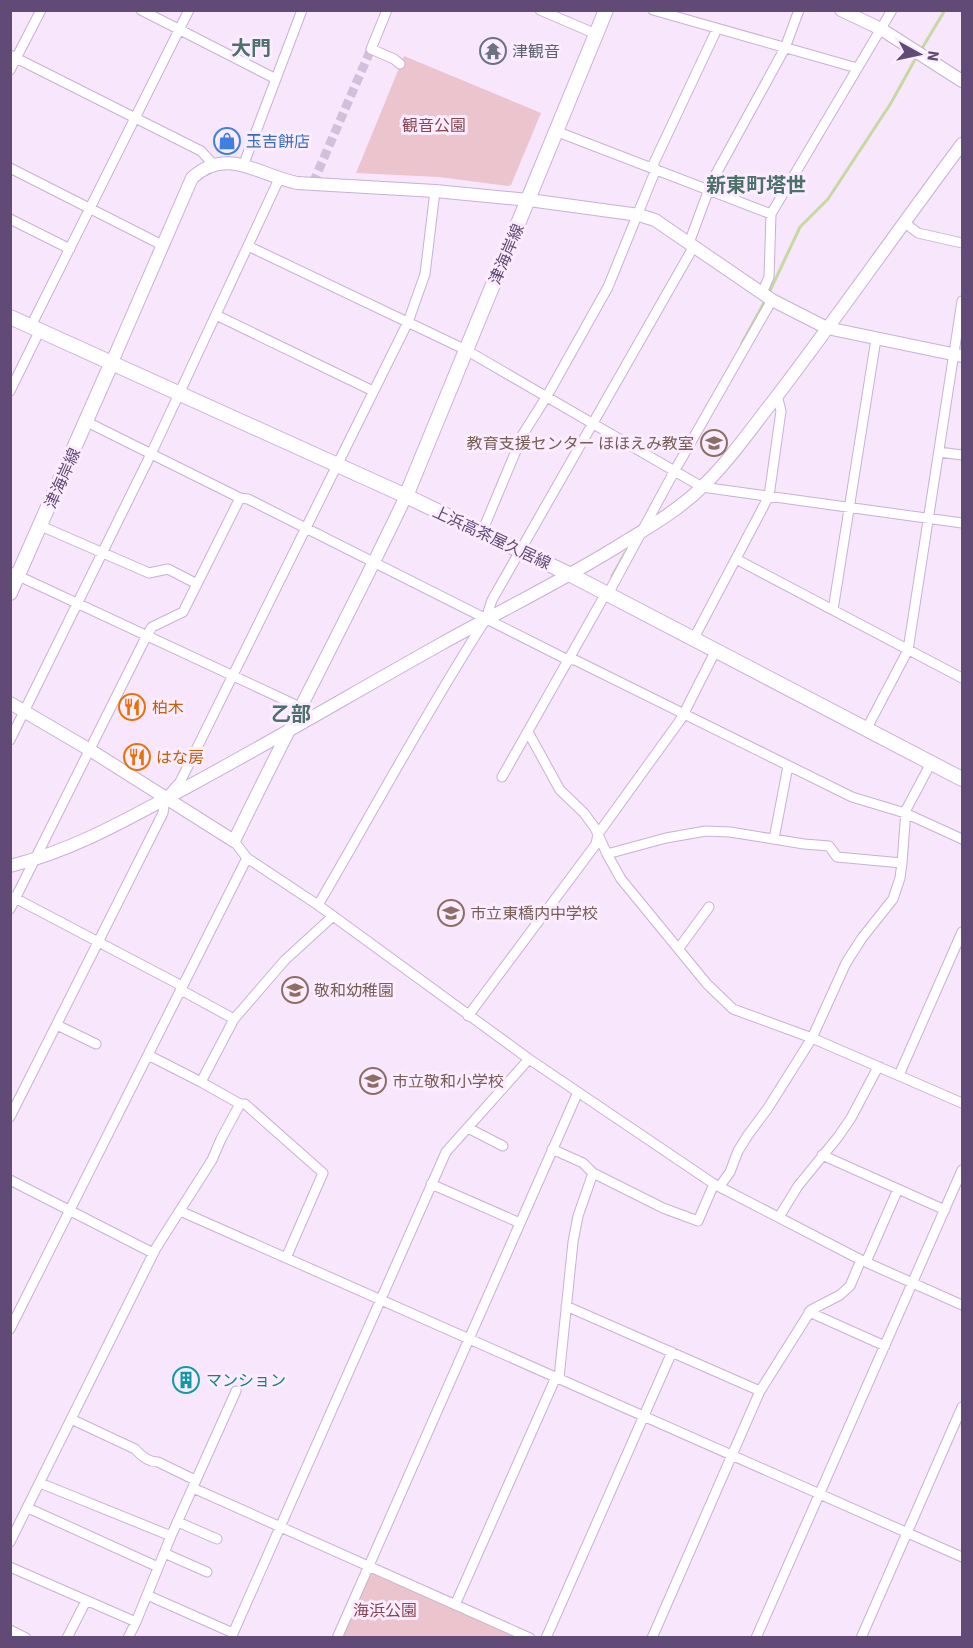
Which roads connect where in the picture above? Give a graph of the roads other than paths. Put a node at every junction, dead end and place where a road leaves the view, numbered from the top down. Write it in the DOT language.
graph roads {
  1 [pos="41,10"];
  2 [pos="141,10"];
  3 [pos="189,10"];
  4 [pos="302,10"];
  5 [pos="387,10"];
  6 [pos="540,10"];
  7 [pos="606,10"];
  8 [pos="653,10"];
  9 [pos="799,10"];
  10 [pos="841,10"];
  11 [pos="892,10"];
  12 [pos="717,29"];
  13 [pos="881,29"];
  14 [pos="180,30"];
  15 [pos="596,34"];
  16 [pos="785,48"];
  17 [pos="14,57"];
  18 [pos="400,64"];
  19 [pos="857,68"];
  20 [pos="10,70"];
  21 [pos="276,79"];
  22 [pos="963,81"];
  23 [pos="136,118"];
  24 [pos="558,132"];
  25 [pos="963,144"];
  26 [pos="213,164"];
  27 [pos="243,166"];
  28 [pos="10,168"];
  29 [pos="654,168"];
  30 [pos="279,179"];
  31 [pos="709,190"];
  32 [pos="435,191"];
  33 [pos="529,200"];
  34 [pos="91,208"];
  35 [pos="771,214"];
  36 [pos="639,215"];
  37 [pos="10,219"];
  38 [pos="905,223"];
  39 [pos="963,243"];
  40 [pos="692,244"];
  41 [pos="162,245"];
  42 [pos="248,246"];
  43 [pos="70,249"];
  44 [pos="767,296"];
  45 [pos="963,301"];
  46 [pos="216,315"];
  47 [pos="10,317"];
  48 [pos="408,322"];
  49 [pos="36,328"];
  50 [pos="827,328"];
  51 [pos="876,339"];
  52 [pos="466,350"];
  53 [pos="958,355"];
  54 [pos="112,362"];
  55 [pos="10,391"];
  56 [pos="373,391"];
  57 [pos="179,394"];
  58 [pos="777,395"];
  59 [pos="547,396"];
  60 [pos="87,422"];
  61 [pos="594,423"];
  62 [pos="939,452"];
  63 [pos="151,454"];
  64 [pos="963,455"];
  65 [pos="336,466"];
  66 [pos="672,468"];
  67 [pos="702,487"];
  68 [pos="406,496"];
  69 [pos="769,496"];
  70 [pos="240,498"];
  71 [pos="849,507"];
  72 [pos="928,518"];
  73 [pos="963,523"];
  74 [pos="41,526"];
  75 [pos="306,529"];
  76 [pos="642,531"];
  77 [pos="482,532"];
  78 [pos="520,551"];
  79 [pos="102,553"];
  80 [pos="736,559"];
  81 [pos="374,564"];
  82 [pos="15,574"];
  83 [pos="571,575"];
  84 [pos="197,584"];
  85 [pos="10,593"];
  86 [pos="607,593"];
  87 [pos="77,604"];
  88 [pos="833,610"];
  89 [pos="486,619"];
  90 [pos="147,635"];
  91 [pos="694,638"];
  92 [pos="716,650"];
  93 [pos="908,650"];
  94 [pos="568,660"];
  95 [pos="232,676"];
  96 [pos="963,678"];
  97 [pos="10,703"];
  98 [pos="300,707"];
  99 [pos="25,710"];
  100 [pos="683,715"];
  101 [pos="867,728"];
  102 [pos="528,732"];
  103 [pos="286,733"];
  104 [pos="10,740"];
  105 [pos="90,750"];
  106 [pos="931,763"];
  107 [pos="788,766"];
  108 [pos="502,777"];
  109 [pos="963,779"];
  110 [pos="165,799"];
  111 [pos="905,813"];
  112 [pos="598,834"];
  113 [pos="774,839"];
  114 [pos="963,839"];
  115 [pos="234,840"];
  116 [pos="607,854"];
  117 [pos="247,858"];
  118 [pos="35,860"];
  119 [pos="902,863"];
  120 [pos="10,866"];
  121 [pos="13,897"];
  122 [pos="318,905"];
  123 [pos="709,907"];
  124 [pos="10,909"];
  125 [pos="332,917"];
  126 [pos="963,932"];
  127 [pos="99,942"];
  128 [pos="679,948"];
  129 [pos="182,988"];
  130 [pos="468,1016"];
  131 [pos="234,1019"];
  132 [pos="57,1025"];
  133 [pos="812,1038"];
  134 [pos="96,1044"];
  135 [pos="148,1055"];
  136 [pos="529,1059"];
  137 [pos="880,1067"];
  138 [pos="899,1075"];
  139 [pos="201,1082"];
  140 [pos="578,1092"];
  141 [pos="963,1103"];
  142 [pos="240,1104"];
  143 [pos="10,1118"];
  144 [pos="468,1128"];
  145 [pos="503,1146"];
  146 [pos="552,1149"];
  147 [pos="822,1155"];
  148 [pos="963,1170"];
  149 [pos="593,1173"];
  150 [pos="10,1180"];
  151 [pos="431,1184"];
  152 [pos="717,1185"];
  153 [pos="897,1189"];
  154 [pos="70,1209"];
  155 [pos="945,1210"];
  156 [pos="180,1211"];
  157 [pos="779,1217"];
  158 [pos="520,1223"];
  159 [pos="153,1253"];
  160 [pos="286,1258"];
  161 [pos="863,1261"];
  162 [pos="913,1283"];
  163 [pos="381,1299"];
  164 [pos="963,1305"];
  165 [pos="566,1306"];
  166 [pos="809,1312"];
  167 [pos="10,1329"];
  168 [pos="469,1338"];
  169 [pos="885,1346"];
  170 [pos="672,1352"];
  171 [pos="557,1378"];
  172 [pos="236,1391"];
  173 [pos="760,1391"];
  174 [pos="963,1407"];
  175 [pos="644,1415"];
  176 [pos="71,1419"];
  177 [pos="732,1455"];
  178 [pos="40,1483"];
  179 [pos="194,1484"];
  180 [pos="820,1493"];
  181 [pos="28,1508"];
  182 [pos="178,1522"];
  183 [pos="280,1527"];
  184 [pos="907,1532"];
  185 [pos="171,1536"];
  186 [pos="218,1539"];
  187 [pos="10,1542"];
  188 [pos="164,1553"];
  189 [pos="963,1557"];
  190 [pos="368,1566"];
  191 [pos="10,1567"];
  192 [pos="158,1567"];
  193 [pos="207,1572"];
  194 [pos="147,1595"];
  195 [pos="86,1600"];
  196 [pos="455,1605"];
  197 [pos="136,1622"];
  198 [pos="10,1630"];
  199 [pos="232,1636"];
  200 [pos="26,1638"];
  201 [pos="67,1638"];
  202 [pos="128,1638"];
  203 [pos="337,1638"];
  204 [pos="530,1638"];
  205 [pos="546,1638"];
  206 [pos="651,1638"];
  207 [pos="756,1638"];
  208 [pos="861,1638"];
  1 -- 17 [label="street"];
  2 -- 14 [label="street"];
  3 -- 14 [label="street"];
  4 -- 21 [label="street"];
  5 -- 18 [label="street"];
  6 -- 15 [label="street"];
  7 -- 15 [label="main road, 津海岸線"];
  8 -- 12 [label="street"];
  9 -- 16 [label="street"];
  10 -- 13 [label="street"];
  11 -- 13 [label="street"];
  12 -- 16 [label="street"];
  12 -- 29 [label="street"];
  13 -- 19 [label="street"];
  13 -- 22 [label="street"];
  14 -- 21 [label="street"];
  14 -- 23 [label="street"];
  15 -- 24 [label="main road, 津海岸線"];
  16 -- 19 [label="street"];
  16 -- 31 [label="street"];
  17 -- 20 [label="street"];
  17 -- 23 [label="street"];
  19 -- 35 [label="street"];
  21 -- 27 [label="street"];
  23 -- 26 [label="street"];
  23 -- 34 [label="street"];
  24 -- 29 [label="street"];
  24 -- 33 [label="main road, 津海岸線"];
  25 -- 38 [label="street"];
  26 -- 27 [label="street"];
  26 -- 41 [label="street"];
  27 -- 30 [label="street"];
  28 -- 34 [label="street"];
  29 -- 31 [label="street"];
  29 -- 36 [label="street"];
  30 -- 32 [label="street"];
  30 -- 42 [label="street"];
  31 -- 35 [label="street"];
  31 -- 40 [label="street"];
  32 -- 33 [label="street"];
  32 -- 48 [label="street"];
  33 -- 36 [label="street"];
  33 -- 52 [label="main road, 津海岸線"];
  34 -- 41 [label="street"];
  34 -- 43 [label="street"];
  35 -- 44 [label="street"];
  36 -- 40 [label="street"];
  36 -- 59 [label="street"];
  37 -- 43 [label="street"];
  38 -- 39 [label="street"];
  38 -- 50 [label="street"];
  40 -- 44 [label="street"];
  40 -- 61 [label="street"];
  41 -- 54 [label="street"];
  42 -- 46 [label="street"];
  42 -- 48 [label="street"];
  43 -- 49 [label="street"];
  44 -- 50 [label="street"];
  44 -- 66 [label="street"];
  45 -- 53 [label="street"];
  46 -- 56 [label="street"];
  46 -- 57 [label="street"];
  47 -- 49 [label="main road, 上浜高茶屋久居線"];
  48 -- 52 [label="street"];
  48 -- 56 [label="street"];
  49 -- 54 [label="main road, 上浜高茶屋久居線"];
  49 -- 55 [label="street"];
  50 -- 51 [label="street"];
  50 -- 58 [label="street"];
  51 -- 53 [label="street"];
  51 -- 71 [label="street"];
  52 -- 59 [label="street"];
  52 -- 68 [label="main road, 津海岸線"];
  53 -- 62 [label="street"];
  54 -- 57 [label="main road, 上浜高茶屋久居線"];
  54 -- 60 [label="main road, 津海岸線"];
  56 -- 65 [label="street"];
  57 -- 63 [label="street"];
  57 -- 65 [label="main road, 上浜高茶屋久居線"];
  58 -- 67 [label="street"];
  58 -- 69 [label="street"];
  59 -- 61 [label="street"];
  59 -- 77 [label="street"];
  60 -- 63 [label="street"];
  60 -- 74 [label="main road, 津海岸線"];
  61 -- 66 [label="street"];
  61 -- 78 [label="street"];
  62 -- 64 [label="street"];
  62 -- 72 [label="street"];
  63 -- 70 [label="street"];
  63 -- 79 [label="street"];
  65 -- 68 [label="main road, 上浜高茶屋久居線"];
  65 -- 75 [label="street"];
  66 -- 67 [label="street"];
  66 -- 76 [label="street"];
  67 -- 69 [label="street"];
  67 -- 76 [label="street"];
  68 -- 77 [label="main road, 上浜高茶屋久居線"];
  68 -- 81 [label="street"];
  69 -- 71 [label="street"];
  69 -- 80 [label="street"];
  70 -- 75 [label="street"];
  70 -- 84 [label="street"];
  71 -- 72 [label="street"];
  71 -- 88 [label="street"];
  72 -- 73 [label="street"];
  72 -- 93 [label="street"];
  74 -- 79 [label="street"];
  74 -- 82 [label="main road, 津海岸線"];
  75 -- 81 [label="street"];
  75 -- 95 [label="street"];
  76 -- 83 [label="street"];
  76 -- 86 [label="street"];
  77 -- 78 [label="main road, 上浜高茶屋久居線"];
  78 -- 83 [label="main road, 上浜高茶屋久居線"];
  78 -- 89 [label="street"];
  79 -- 84 [label="street"];
  79 -- 87 [label="street"];
  80 -- 88 [label="street"];
  80 -- 91 [label="street"];
  81 -- 89 [label="street"];
  81 -- 98 [label="street"];
  82 -- 85 [label="main road, 津海岸線"];
  82 -- 87 [label="street"];
  83 -- 86 [label="main road, 上浜高茶屋久居線"];
  83 -- 89 [label="street"];
  84 -- 90 [label="street"];
  86 -- 91 [label="main road, 上浜高茶屋久居線"];
  86 -- 94 [label="street"];
  87 -- 90 [label="street"];
  87 -- 99 [label="street"];
  88 -- 93 [label="street"];
  89 -- 94 [label="street"];
  89 -- 103 [label="street"];
  89 -- 122 [label="street"];
  90 -- 95 [label="street"];
  90 -- 105 [label="street"];
  91 -- 92 [label="main road, 上浜高茶屋久居線"];
  92 -- 100 [label="street"];
  92 -- 101 [label="main road, 上浜高茶屋久居線"];
  93 -- 96 [label="street"];
  93 -- 101 [label="street"];
  94 -- 100 [label="street"];
  94 -- 102 [label="street"];
  95 -- 98 [label="street"];
  95 -- 110 [label="street"];
  97 -- 99 [label="street"];
  98 -- 103 [label="street"];
  99 -- 104 [label="street"];
  99 -- 105 [label="street"];
  100 -- 107 [label="street"];
  100 -- 112 [label="street"];
  101 -- 106 [label="main road, 上浜高茶屋久居線"];
  102 -- 108 [label="street"];
  102 -- 112 [label="street"];
  103 -- 110 [label="street"];
  103 -- 115 [label="street"];
  105 -- 110 [label="street"];
  105 -- 118 [label="street"];
  106 -- 109 [label="main road, 上浜高茶屋久居線"];
  106 -- 111 [label="street"];
  107 -- 111 [label="street"];
  107 -- 113 [label="street"];
  110 -- 115 [label="street"];
  110 -- 118 [label="street"];
  110 -- 127 [label="street"];
  111 -- 114 [label="street"];
  111 -- 119 [label="street"];
  112 -- 116 [label="street"];
  112 -- 130 [label="street"];
  113 -- 116 [label="street"];
  113 -- 119 [label="street"];
  115 -- 117 [label="street"];
  116 -- 128 [label="street"];
  117 -- 122 [label="street"];
  117 -- 129 [label="street"];
  118 -- 120 [label="street"];
  118 -- 121 [label="street"];
  119 -- 133 [label="street"];
  121 -- 124 [label="street"];
  121 -- 127 [label="street"];
  122 -- 125 [label="street"];
  123 -- 128 [label="street"];
  125 -- 130 [label="street"];
  125 -- 131 [label="street"];
  126 -- 138 [label="street"];
  127 -- 129 [label="street"];
  127 -- 132 [label="street"];
  128 -- 133 [label="street"];
  129 -- 131 [label="street"];
  129 -- 135 [label="street"];
  130 -- 136 [label="street"];
  131 -- 139 [label="street"];
  132 -- 134 [label="street"];
  132 -- 143 [label="street"];
  133 -- 137 [label="street"];
  133 -- 152 [label="street"];
  135 -- 139 [label="street"];
  135 -- 154 [label="street"];
  136 -- 140 [label="street"];
  136 -- 144 [label="street"];
  137 -- 138 [label="street"];
  137 -- 147 [label="street"];
  138 -- 141 [label="street"];
  139 -- 142 [label="street"];
  140 -- 146 [label="street"];
  140 -- 152 [label="street"];
  142 -- 156 [label="street"];
  142 -- 160 [label="street"];
  144 -- 145 [label="street"];
  144 -- 151 [label="street"];
  146 -- 149 [label="street"];
  146 -- 158 [label="street"];
  147 -- 153 [label="street"];
  147 -- 157 [label="street"];
  148 -- 155 [label="street"];
  149 -- 152 [label="street"];
  149 -- 165 [label="street"];
  150 -- 154 [label="street"];
  151 -- 158 [label="street"];
  151 -- 163 [label="street"];
  152 -- 157 [label="street"];
  153 -- 155 [label="street"];
  153 -- 161 [label="street"];
  154 -- 159 [label="street"];
  154 -- 167 [label="street"];
  155 -- 162 [label="street"];
  156 -- 159 [label="street"];
  156 -- 160 [label="street"];
  157 -- 161 [label="street"];
  158 -- 168 [label="street"];
  159 -- 176 [label="street"];
  160 -- 163 [label="street"];
  161 -- 162 [label="street"];
  161 -- 166 [label="street"];
  162 -- 164 [label="street"];
  162 -- 169 [label="street"];
  163 -- 168 [label="street"];
  163 -- 183 [label="street"];
  165 -- 170 [label="street"];
  165 -- 171 [label="street"];
  166 -- 169 [label="street"];
  166 -- 173 [label="street"];
  168 -- 171 [label="street"];
  168 -- 190 [label="street"];
  169 -- 180 [label="street"];
  170 -- 173 [label="street"];
  170 -- 175 [label="street"];
  171 -- 175 [label="street"];
  171 -- 196 [label="street"];
  172 -- 179 [label="street"];
  173 -- 177 [label="street"];
  174 -- 184 [label="street"];
  175 -- 177 [label="street"];
  175 -- 205 [label="street"];
  176 -- 178 [label="street"];
  176 -- 179 [label="street"];
  177 -- 180 [label="street"];
  177 -- 206 [label="street"];
  178 -- 181 [label="street"];
  178 -- 185 [label="street"];
  179 -- 182 [label="street"];
  179 -- 183 [label="street"];
  180 -- 184 [label="street"];
  180 -- 207 [label="street"];
  181 -- 187 [label="street"];
  181 -- 192 [label="street"];
  182 -- 185 [label="street"];
  182 -- 186 [label="street"];
  183 -- 190 [label="street"];
  183 -- 199 [label="street"];
  184 -- 189 [label="street"];
  184 -- 208 [label="street"];
  185 -- 188 [label="street"];
  188 -- 192 [label="street"];
  188 -- 193 [label="street"];
  190 -- 196 [label="street"];
  190 -- 203 [label="street"];
  191 -- 195 [label="street"];
  192 -- 194 [label="street"];
  194 -- 197 [label="street"];
  194 -- 199 [label="street"];
  195 -- 197 [label="street"];
  195 -- 201 [label="street"];
  196 -- 204 [label="street"];
  197 -- 202 [label="street"];
  198 -- 200 [label="street"];
}
